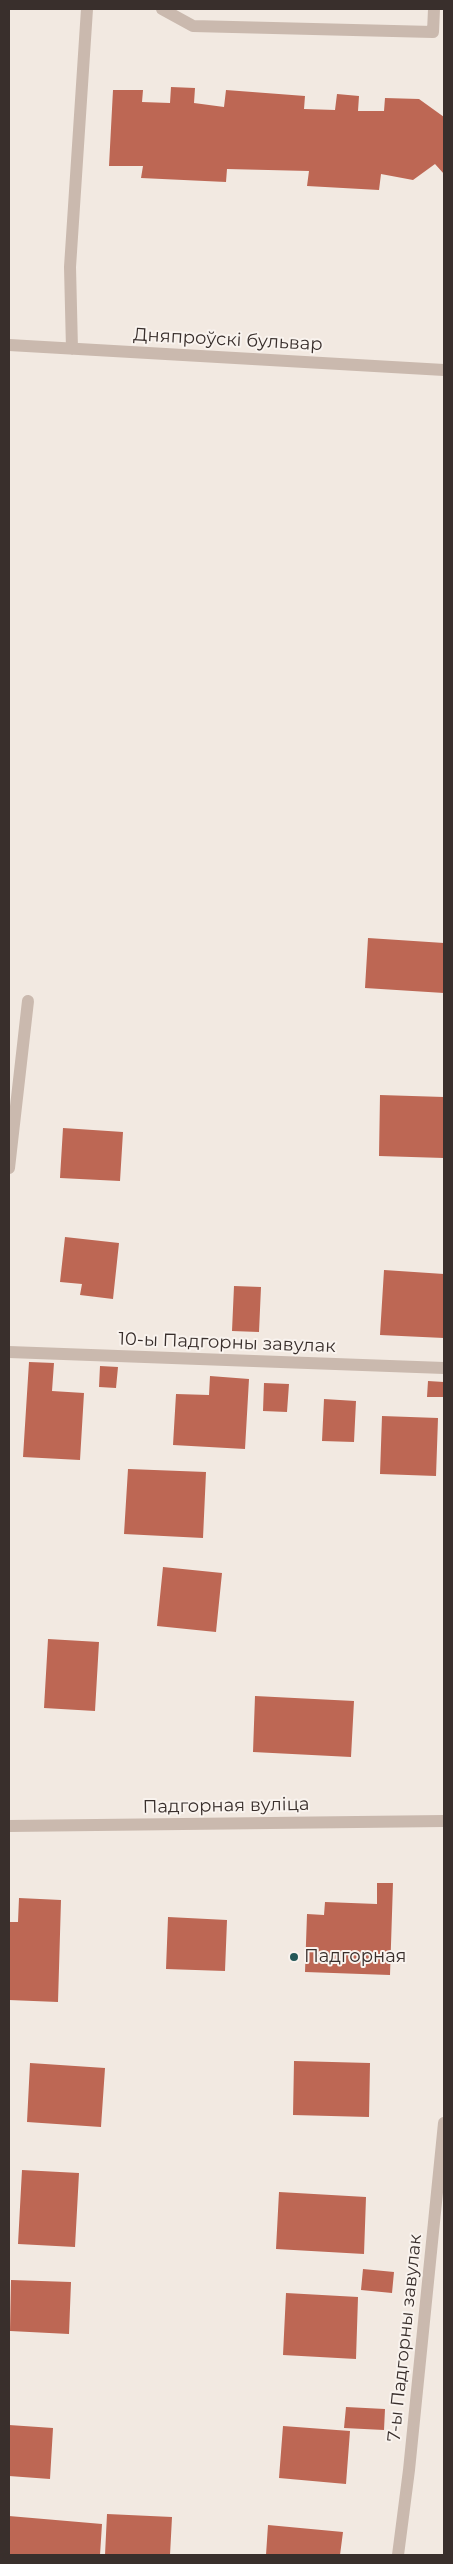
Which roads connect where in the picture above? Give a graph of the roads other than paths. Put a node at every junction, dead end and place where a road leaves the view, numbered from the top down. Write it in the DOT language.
graph roads {
  1 [pos="87,9"];
  2 [pos="162,9"];
  3 [pos="434,9"];
  4 [pos="9,345"];
  5 [pos="72,349"];
  6 [pos="444,370"];
  7 [pos="28,1001"];
  8 [pos="9,1168"];
  9 [pos="9,1352"];
  10 [pos="444,1368"];
  11 [pos="444,1821"];
  12 [pos="9,1826"];
  13 [pos="444,2123"];
  14 [pos="398,2555"];
  1 -- 5 [label="street"];
  2 -- 3 [label="street"];
  4 -- 5 [label="street, Дняпроўскі бульвар"];
  5 -- 6 [label="street, Дняпроўскі бульвар"];
  7 -- 8 [label="street"];
  9 -- 10 [label="street, 10-ы Падгорны завулак"];
  11 -- 12 [label="street, Падгорная вуліца"];
  13 -- 14 [label="street, 7-ы Падгорны завулак"];
}
